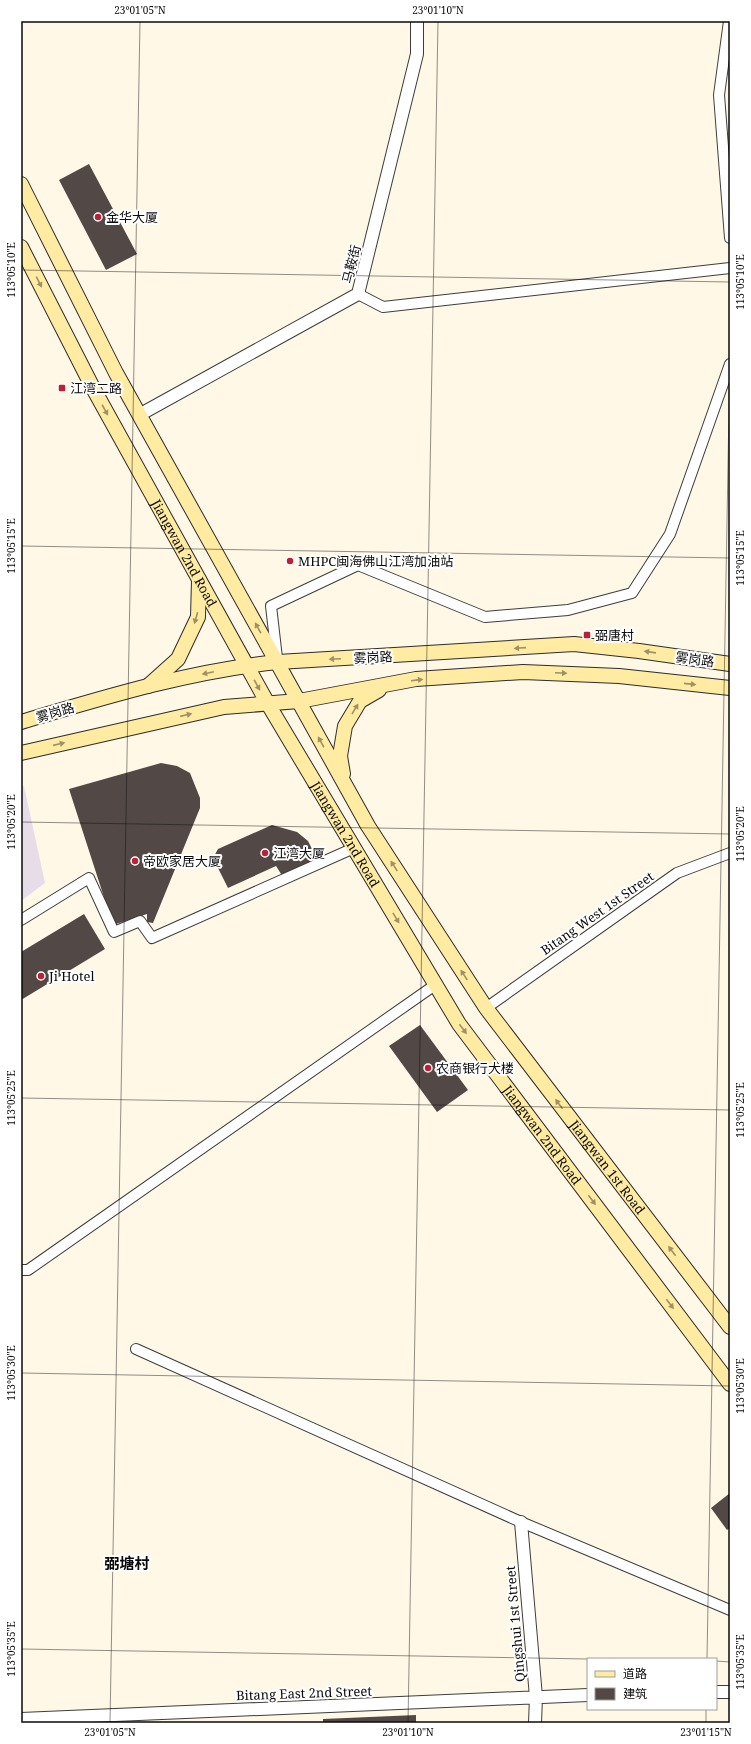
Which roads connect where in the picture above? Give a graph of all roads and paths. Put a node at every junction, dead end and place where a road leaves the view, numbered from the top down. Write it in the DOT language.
graph roads {
  1 [pos="417,21"];
  2 [pos="729,21"];
  3 [pos="21,184"];
  4 [pos="730,238"];
  5 [pos="21,247"];
  6 [pos="730,268"];
  7 [pos="358,294"];
  8 [pos="730,364"];
  9 [pos="139,415"];
  10 [pos="199,580"];
  11 [pos="278,662"];
  12 [pos="730,664"];
  13 [pos="246,665"];
  14 [pos="390,684"];
  15 [pos="147,686"];
  16 [pos="730,688"];
  17 [pos="299,701"];
  18 [pos="268,704"];
  19 [pos="21,722"];
  20 [pos="21,753"];
  21 [pos="346,786"];
  22 [pos="354,848"];
  23 [pos="730,853"];
  24 [pos="21,920"];
  25 [pos="435,985"];
  26 [pos="486,1008"];
  27 [pos="21,1270"];
  28 [pos="730,1327"];
  29 [pos="136,1349"];
  30 [pos="730,1384"];
  31 [pos="521,1522"];
  32 [pos="730,1610"];
  33 [pos="717,1692"];
  34 [pos="730,1692"];
  35 [pos="587,1695"];
  36 [pos="536,1697"];
  37 [pos="21,1719"];
  38 [pos="535,1723"];
  1 -- 7 [label="street, 马鞍街"];
  2 -- 4 [label="street"];
  3 -- 9 [label="main road, Jiangwan 2nd Road"];
  5 -- 10 [label="main road, Jiangwan 2nd Road, one-way"];
  6 -- 7 [label="street"];
  7 -- 9 [label="street, 马鞍街"];
  8 -- 11 [label="street"];
  11 -- 9 [label="main road, Jiangwan 2nd Road, one-way"];
  10 -- 13 [label="main road, Jiangwan 2nd Road"];
  10 -- 15 [label="main road, one-way"];
  12 -- 11 [label="main road, 雾岗路, one-way"];
  11 -- 13 [label="main road, 雾岗路"];
  11 -- 17 [label="main road, Jiangwan 2nd Road"];
  13 -- 15 [label="main road, 雾岗路, one-way"];
  13 -- 18 [label="main road, Jiangwan 2nd Road, one-way"];
  14 -- 16 [label="main road, 雾岗路, one-way"];
  14 -- 17 [label="main road, 雾岗路"];
  21 -- 14 [label="main road, one-way"];
  15 -- 19 [label="main road, 雾岗路"];
  17 -- 18 [label="main road, 雾岗路"];
  21 -- 17 [label="main road, Jiangwan 2nd Road, one-way"];
  20 -- 18 [label="main road, 雾岗路, one-way"];
  18 -- 22 [label="main road, Jiangwan 2nd Road"];
  26 -- 21 [label="main road, Jiangwan 2nd Road, one-way"];
  22 -- 24 [label="street"];
  22 -- 25 [label="main road, Jiangwan 2nd Road, one-way"];
  23 -- 26 [label="street, Bitang West 1st Street"];
  25 -- 27 [label="street"];
  25 -- 30 [label="main road, Jiangwan 2nd Road, one-way"];
  28 -- 26 [label="main road, Jiangwan 1st Road, one-way"];
  29 -- 31 [label="street"];
  31 -- 32 [label="street"];
  31 -- 36 [label="street, Qingshui 1st Street"];
  33 -- 34 [label="street"];
  35 -- 36 [label="street, Bitang East 2nd Street"];
  36 -- 37 [label="street, Bitang East 2nd Street"];
  36 -- 38 [label="street, Qingshui 1st Street"];
}
